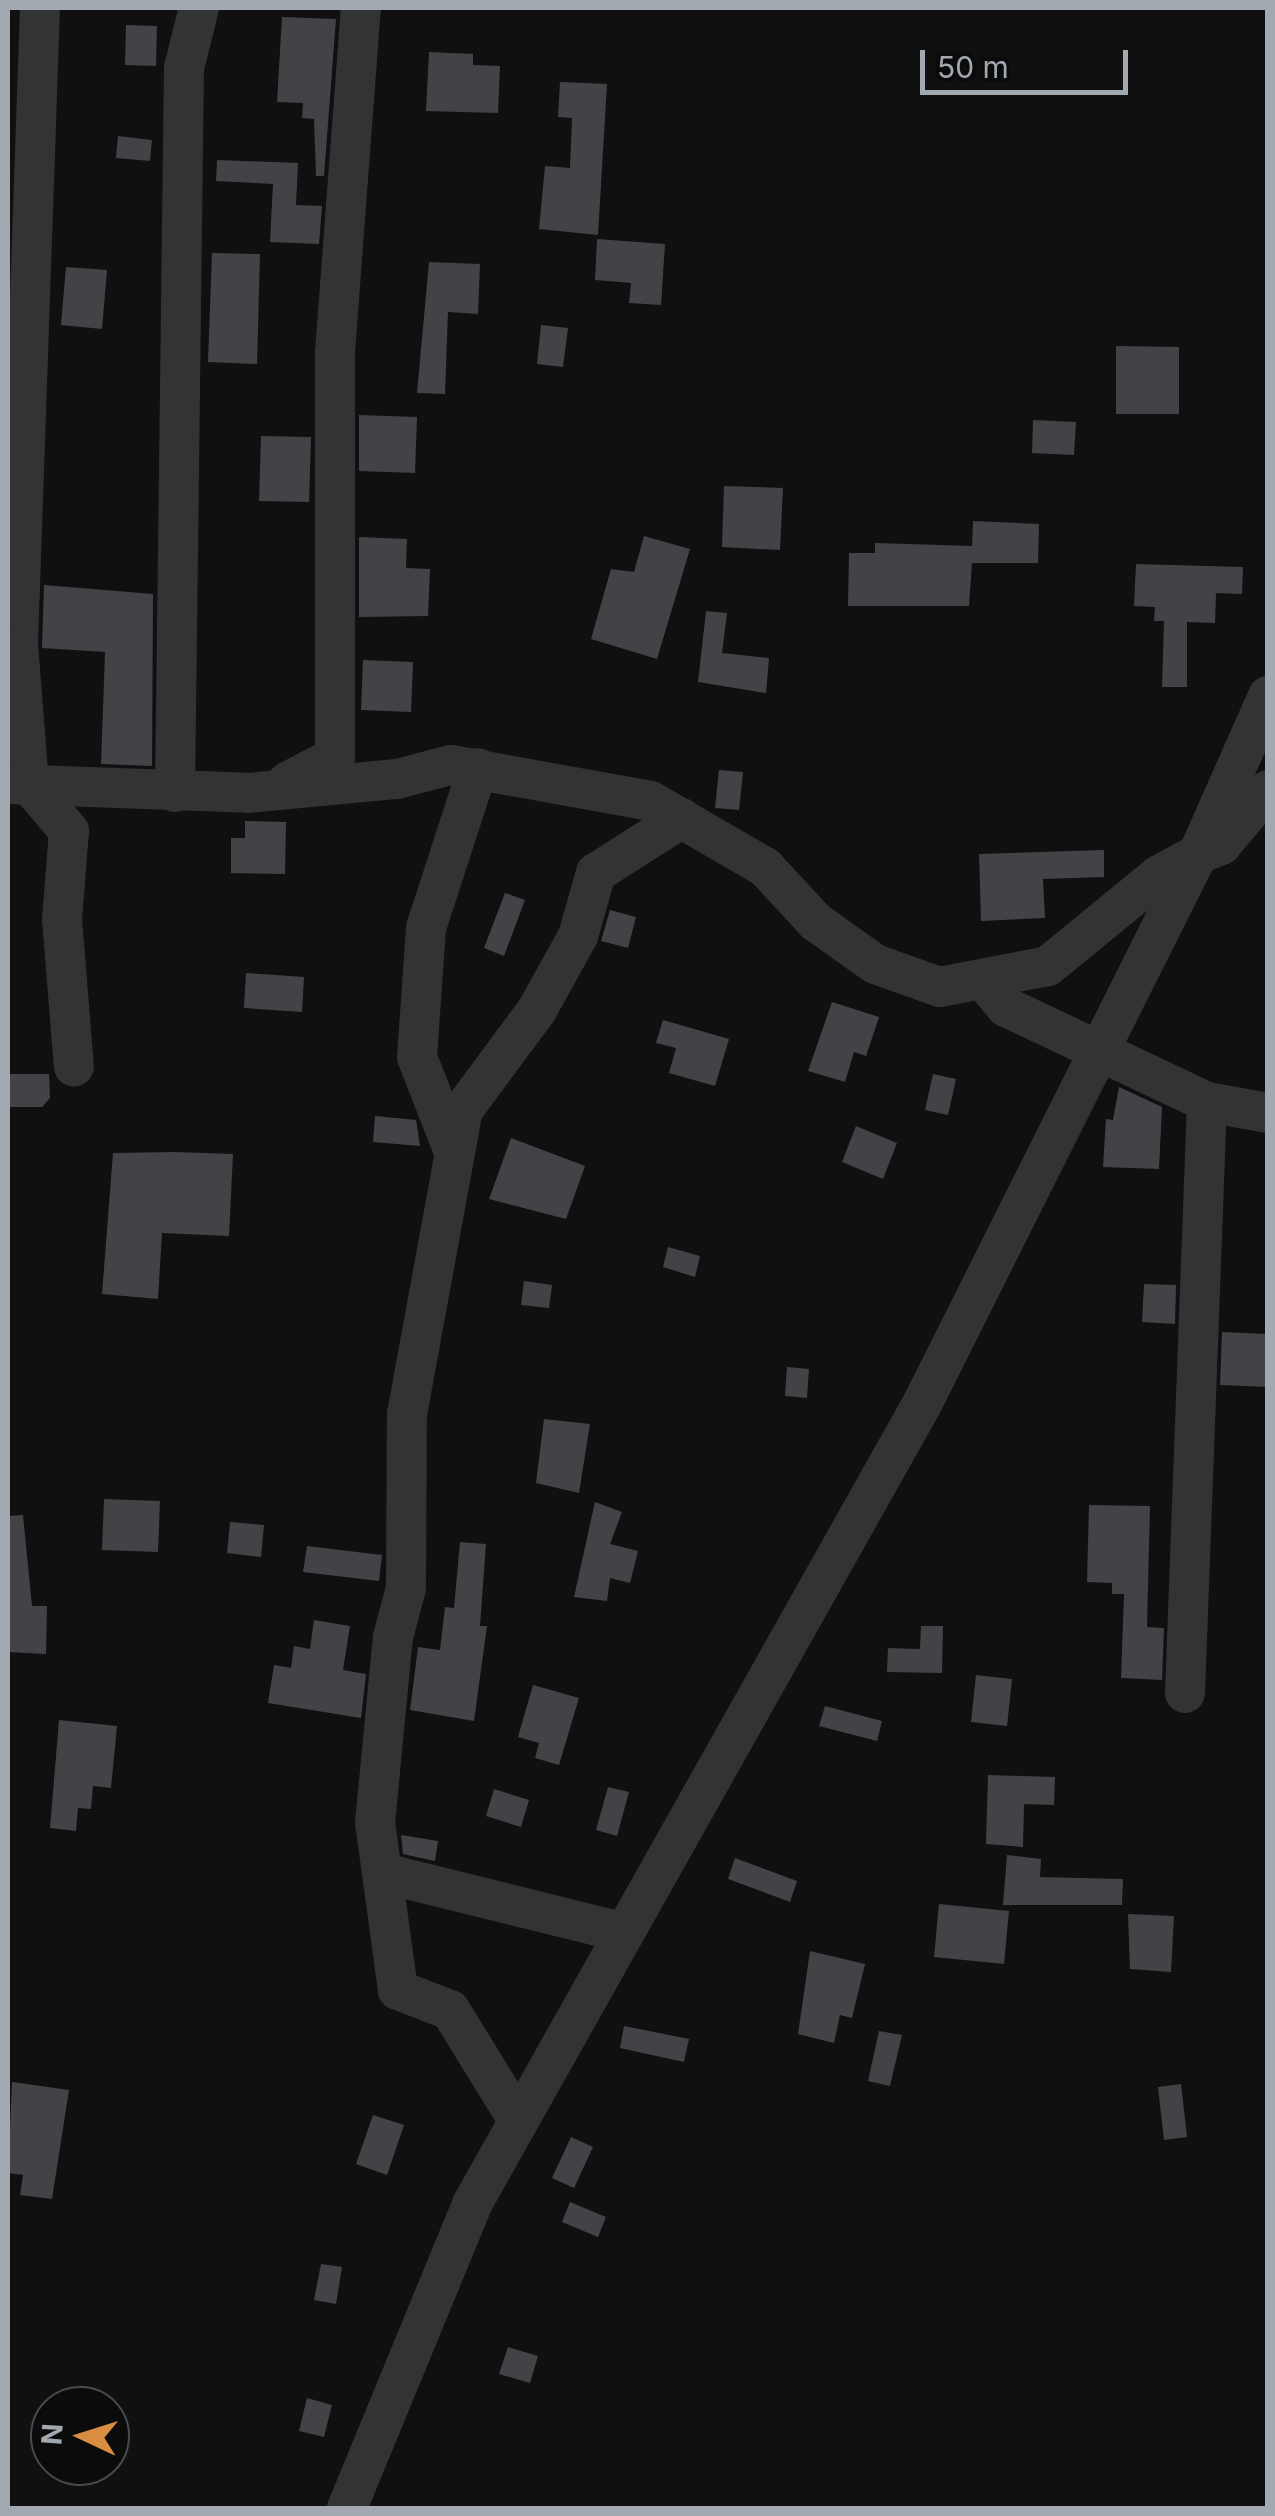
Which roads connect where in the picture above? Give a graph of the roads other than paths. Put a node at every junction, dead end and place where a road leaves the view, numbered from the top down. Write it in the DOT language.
graph roads {
  1 [pos="40,8"];
  2 [pos="198,8"];
  3 [pos="361,8"];
  4 [pos="1268,696"];
  5 [pos="478,768"];
  6 [pos="18,784"];
  7 [pos="270,790"];
  8 [pos="1268,790"];
  9 [pos="175,792"];
  10 [pos="682,818"];
  11 [pos="1198,854"];
  12 [pos="984,982"];
  13 [pos="1102,1050"];
  14 [pos="74,1067"];
  15 [pos="1208,1102"];
  16 [pos="1268,1113"];
  17 [pos="454,1152"];
  18 [pos="1184,1692"];
  19 [pos="383,1873"];
  20 [pos="621,1932"];
  21 [pos="518,2120"];
  22 [pos="347,2508"];
  1 -- 6 [label="street"];
  2 -- 9 [label="street"];
  3 -- 7 [label="street"];
  4 -- 11 [label="street"];
  5 -- 7 [label="street"];
  5 -- 10 [label="street"];
  5 -- 17 [label="street"];
  6 -- 9 [label="street"];
  6 -- 14 [label="street"];
  7 -- 9 [label="street"];
  8 -- 11 [label="street"];
  10 -- 12 [label="street"];
  10 -- 17 [label="street"];
  11 -- 12 [label="street"];
  11 -- 13 [label="street"];
  12 -- 13 [label="street"];
  13 -- 15 [label="street"];
  13 -- 20 [label="street"];
  15 -- 16 [label="street"];
  15 -- 18 [label="street"];
  17 -- 19 [label="street"];
  19 -- 20 [label="street"];
  19 -- 21 [label="street"];
  20 -- 21 [label="street"];
  21 -- 22 [label="street"];
}
